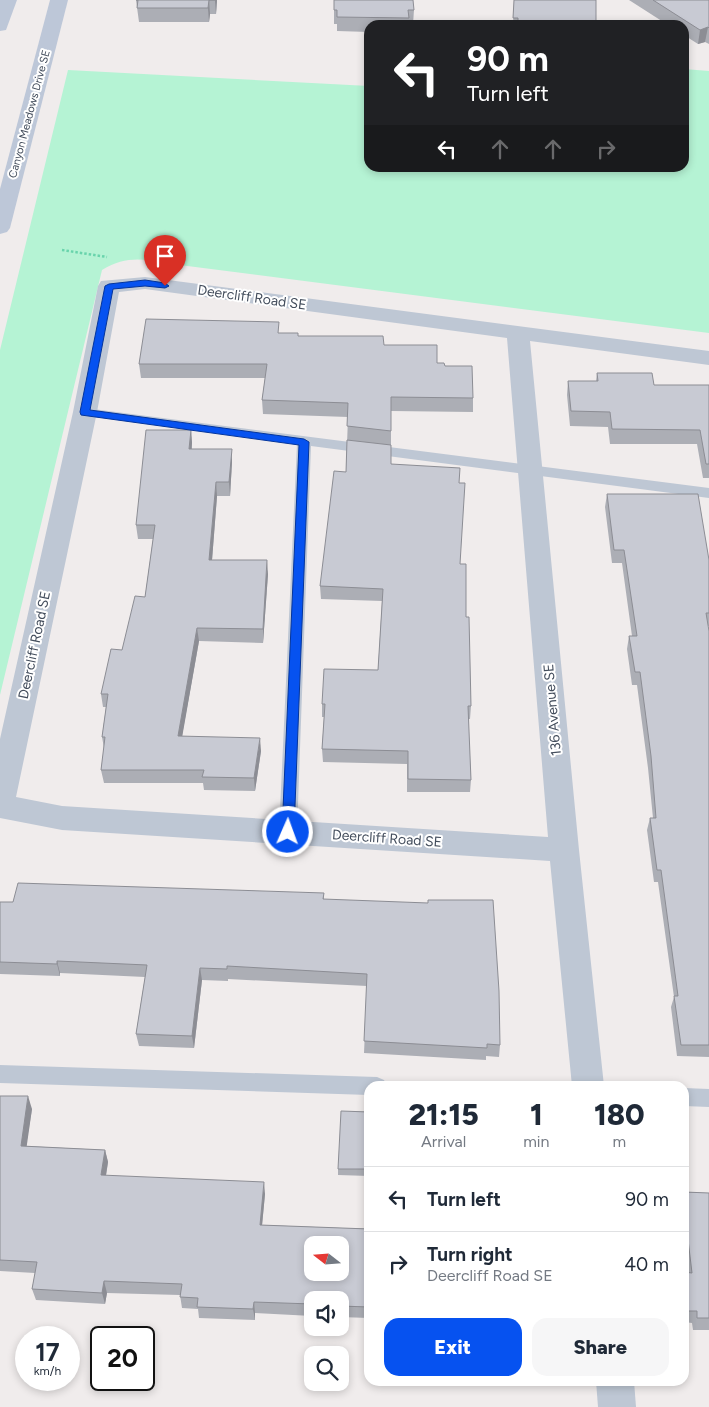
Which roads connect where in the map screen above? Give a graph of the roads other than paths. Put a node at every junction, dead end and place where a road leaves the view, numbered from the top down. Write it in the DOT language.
graph roads {
  1 [pos="8,0"];
  2 [pos="59,0"];
  3 [pos="0,26"];
  4 [pos="0,228"];
  5 [pos="518,333"];
  6 [pos="709,358"];
  7 [pos="84,412"];
  8 [pos="304,442"];
  9 [pos="530,470"];
  10 [pos="709,493"];
  11 [pos="0,804"];
  12 [pos="288,832"];
  13 [pos="564,850"];
  14 [pos="0,1074"];
  15 [pos="587,1081"];
  16 [pos="364,1086"];
  17 [pos="689,1097"];
  18 [pos="709,1098"];
  19 [pos="615,1386"];
  20 [pos="617,1407"];
  1 -- 3 [label="street"];
  2 -- 4 [label="street, Canyon Meadows Drive SE"];
  5 -- 6 [label="street, Deercliff Road SE"];
  5 -- 7 [label="street, Deercliff Road SE"];
  5 -- 9 [label="street, 136 Avenue SE"];
  7 -- 8 [label="lane"];
  7 -- 11 [label="street, Deercliff Road SE"];
  8 -- 9 [label="lane"];
  8 -- 12 [label="lane"];
  9 -- 10 [label="lane"];
  9 -- 13 [label="street, 136 Avenue SE"];
  11 -- 12 [label="street, Deercliff Road SE"];
  12 -- 13 [label="street, Deercliff Road SE"];
  13 -- 15 [label="street, 136 Avenue SE"];
  14 -- 16 [label="lane"];
  17 -- 18 [label="lane"];
  19 -- 20 [label="street"];
}
